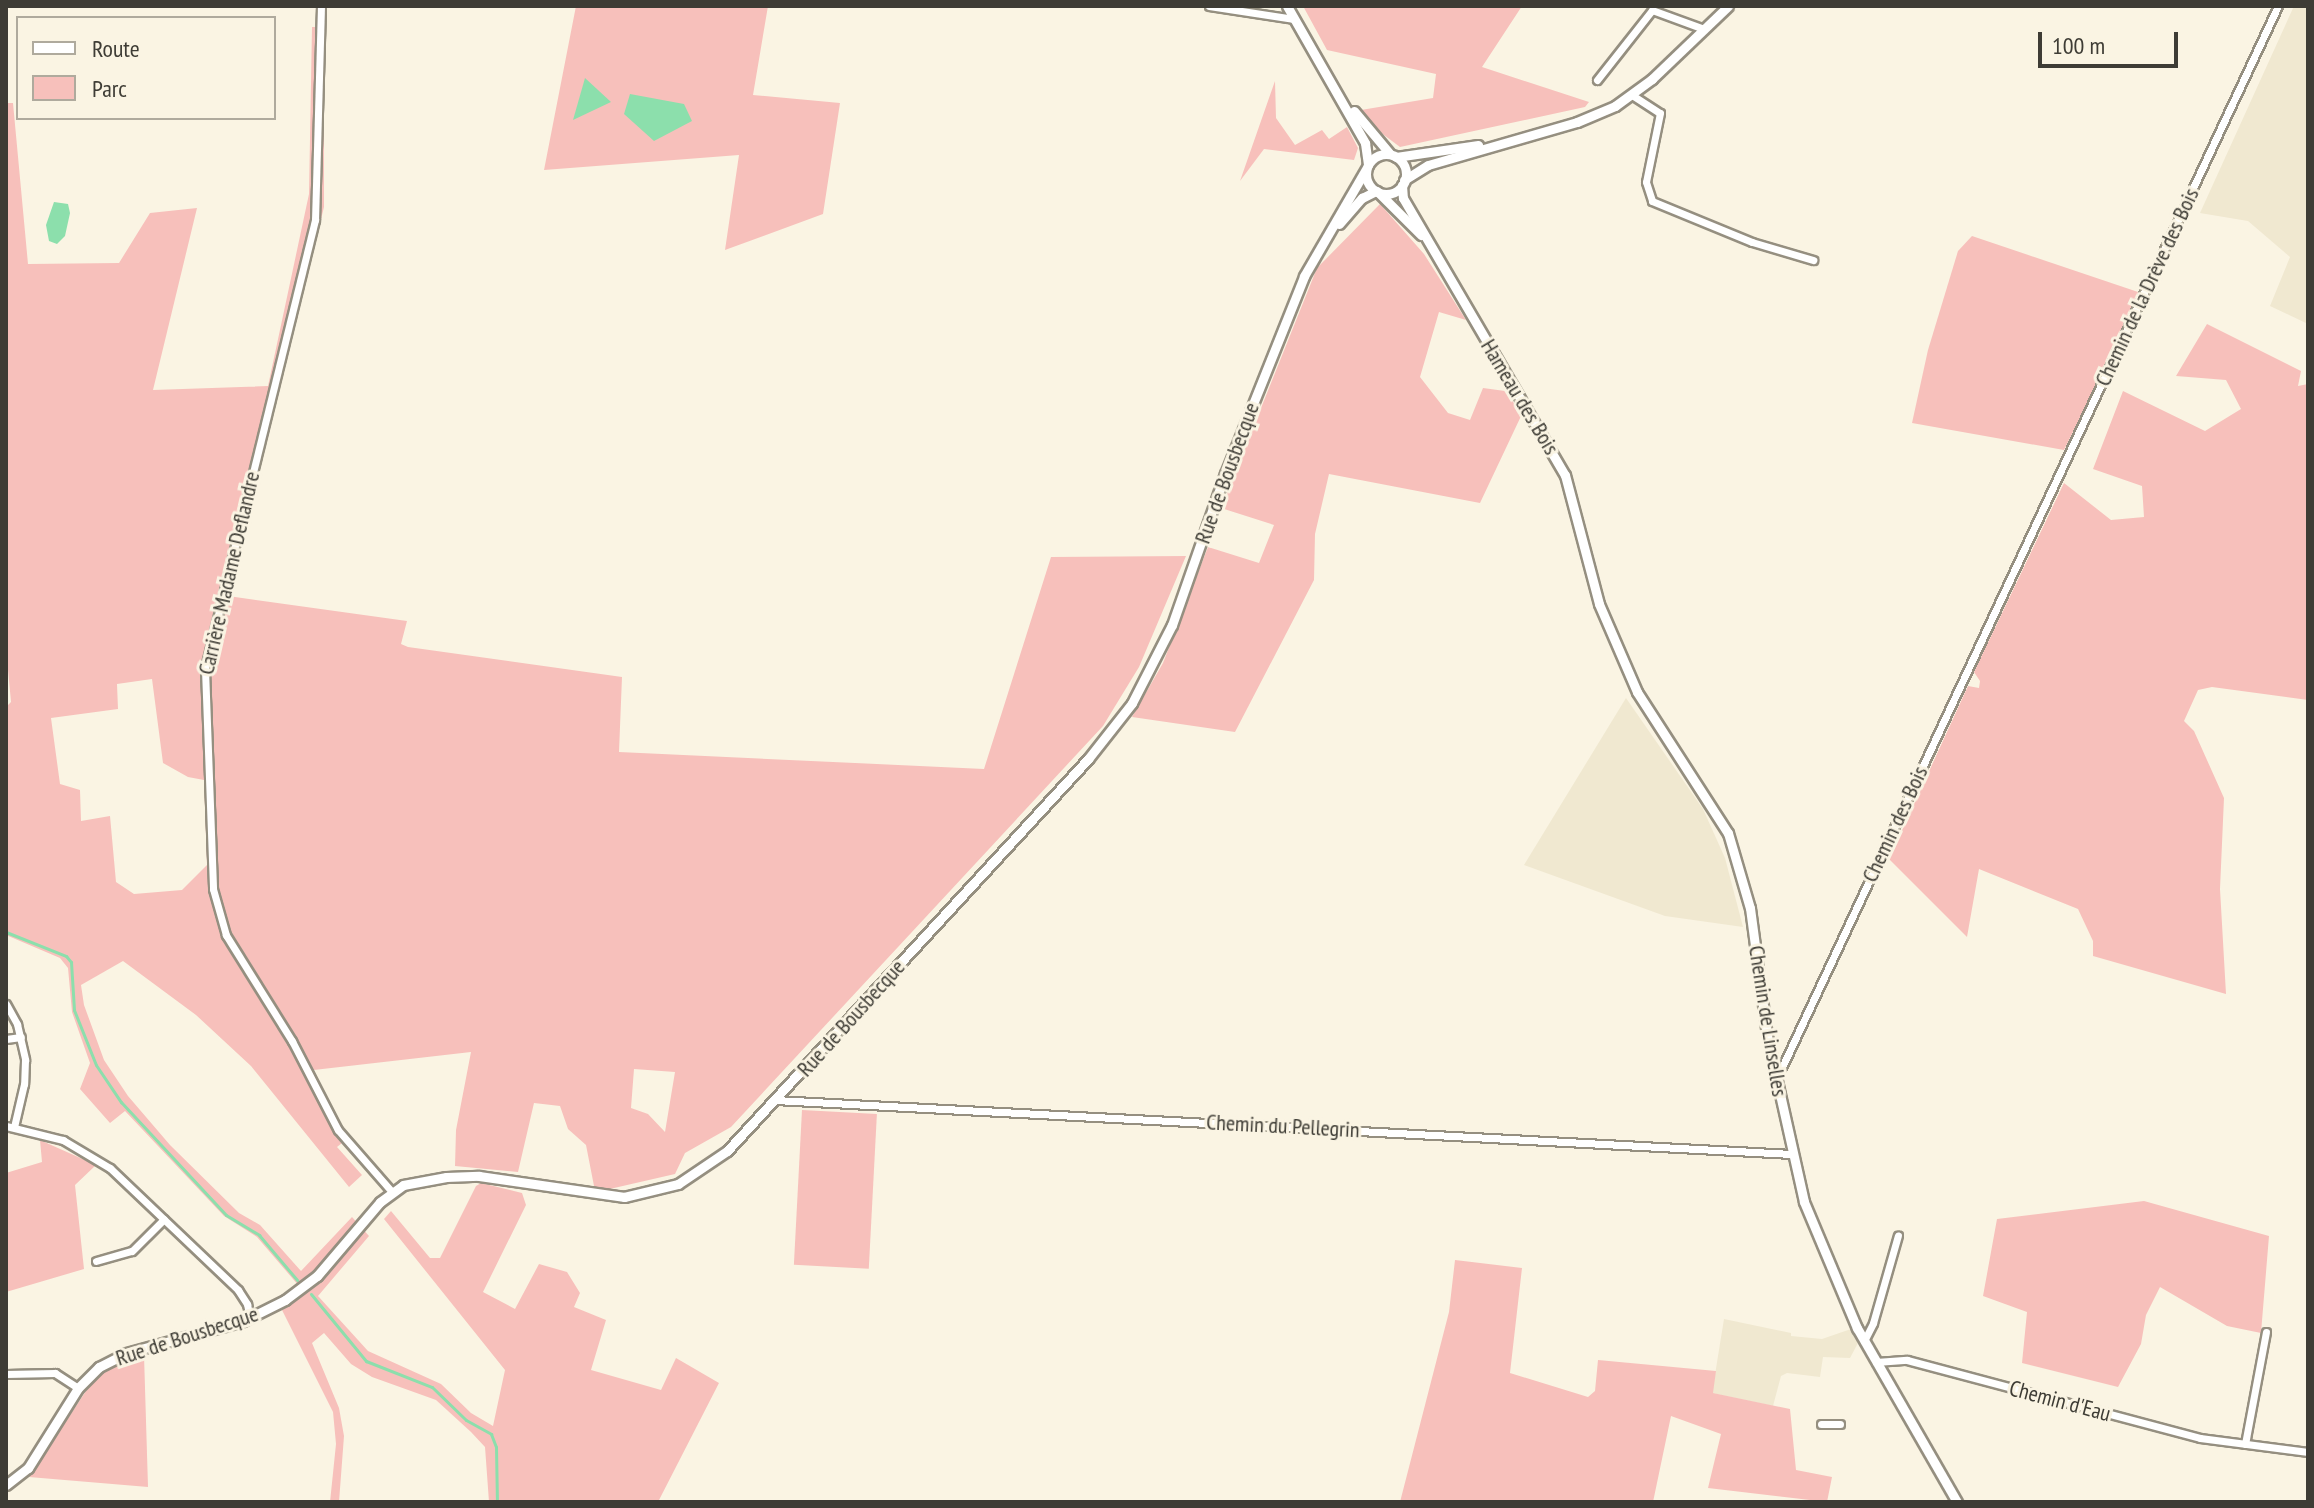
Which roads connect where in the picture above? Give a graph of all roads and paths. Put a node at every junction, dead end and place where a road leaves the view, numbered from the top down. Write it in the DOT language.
graph roads {
  1 [pos="321,6"];
  2 [pos="1209,6"];
  3 [pos="1287,6"];
  4 [pos="1728,6"];
  5 [pos="2278,6"];
  6 [pos="1294,19"];
  7 [pos="1704,29"];
  8 [pos="1597,80"];
  9 [pos="1336,87"];
  10 [pos="1632,95"];
  11 [pos="1512,139"];
  12 [pos="1393,155"];
  13 [pos="1367,167"];
  14 [pos="1403,182"];
  15 [pos="1377,192"];
  16 [pos="1318,248"];
  17 [pos="1440,260"];
  18 [pos="1813,260"];
  19 [pos="1584,541"];
  20 [pos="2015,568"];
  21 [pos="6,1004"];
  22 [pos="21,1037"];
  23 [pos="6,1039"];
  24 [pos="1776,1080"];
  25 [pos="775,1100"];
  26 [pos="10,1126"];
  27 [pos="1791,1154"];
  28 [pos="392,1192"];
  29 [pos="164,1219"];
  30 [pos="1898,1235"];
  31 [pos="96,1261"];
  32 [pos="250,1318"];
  33 [pos="2266,1332"];
  34 [pos="1864,1341"];
  35 [pos="1876,1362"];
  36 [pos="6,1374"];
  37 [pos="78,1388"];
  38 [pos="1821,1424"];
  39 [pos="1840,1424"];
  40 [pos="2245,1444"];
  41 [pos="2308,1452"];
  42 [pos="6,1485"];
  43 [pos="1957,1502"];
  1 -- 28 [label="street, Carrière Madame Deflandre"];
  2 -- 6 [label="street"];
  3 -- 6 [label="street"];
  4 -- 7 [label="street"];
  5 -- 20 [label="street, Chemin de la Drève des Bois"];
  6 -- 9 [label="street"];
  7 -- 8 [label="street"];
  7 -- 10 [label="street"];
  9 -- 12 [label="street"];
  9 -- 13 [label="street"];
  10 -- 11 [label="street"];
  10 -- 18 [label="street"];
  11 -- 12 [label="street"];
  11 -- 14 [label="street"];
  12 -- 13 [label="street"];
  12 -- 14 [label="street"];
  13 -- 15 [label="street"];
  13 -- 16 [label="street, Rue de Bousbecque"];
  14 -- 15 [label="street"];
  14 -- 17 [label="street, Hameau des Bois"];
  15 -- 16 [label="street, Rue de Bousbecque"];
  15 -- 17 [label="street, Hameau des Bois"];
  16 -- 25 [label="street, Rue de Bousbecque"];
  17 -- 19 [label="street, Hameau des Bois"];
  19 -- 24 [label="street, Chemin de Linselles"];
  20 -- 24 [label="street, Chemin des Bois"];
  21 -- 22 [label="street"];
  22 -- 23 [label="street"];
  22 -- 26 [label="street"];
  24 -- 27 [label="street, Chemin de Linselles"];
  25 -- 27 [label="street, Chemin du Pellegrin"];
  25 -- 28 [label="street, Rue de Bousbecque"];
  26 -- 29 [label="street"];
  27 -- 34 [label="street, Chemin de Linselles"];
  28 -- 32 [label="street, Rue de Bousbecque"];
  29 -- 31 [label="street"];
  29 -- 32 [label="street"];
  30 -- 34 [label="street"];
  32 -- 37 [label="street, Rue de Bousbecque"];
  33 -- 40 [label="street"];
  34 -- 35 [label="street, Chemin de Linselles"];
  35 -- 40 [label="street, Chemin d'Eau"];
  35 -- 43 [label="street, Chemin de Linselles"];
  36 -- 37 [label="street"];
  37 -- 42 [label="street, Rue de Bousbecque"];
  38 -- 39 [label="street"];
  40 -- 41 [label="street, Chemin d'Eau"];
}
